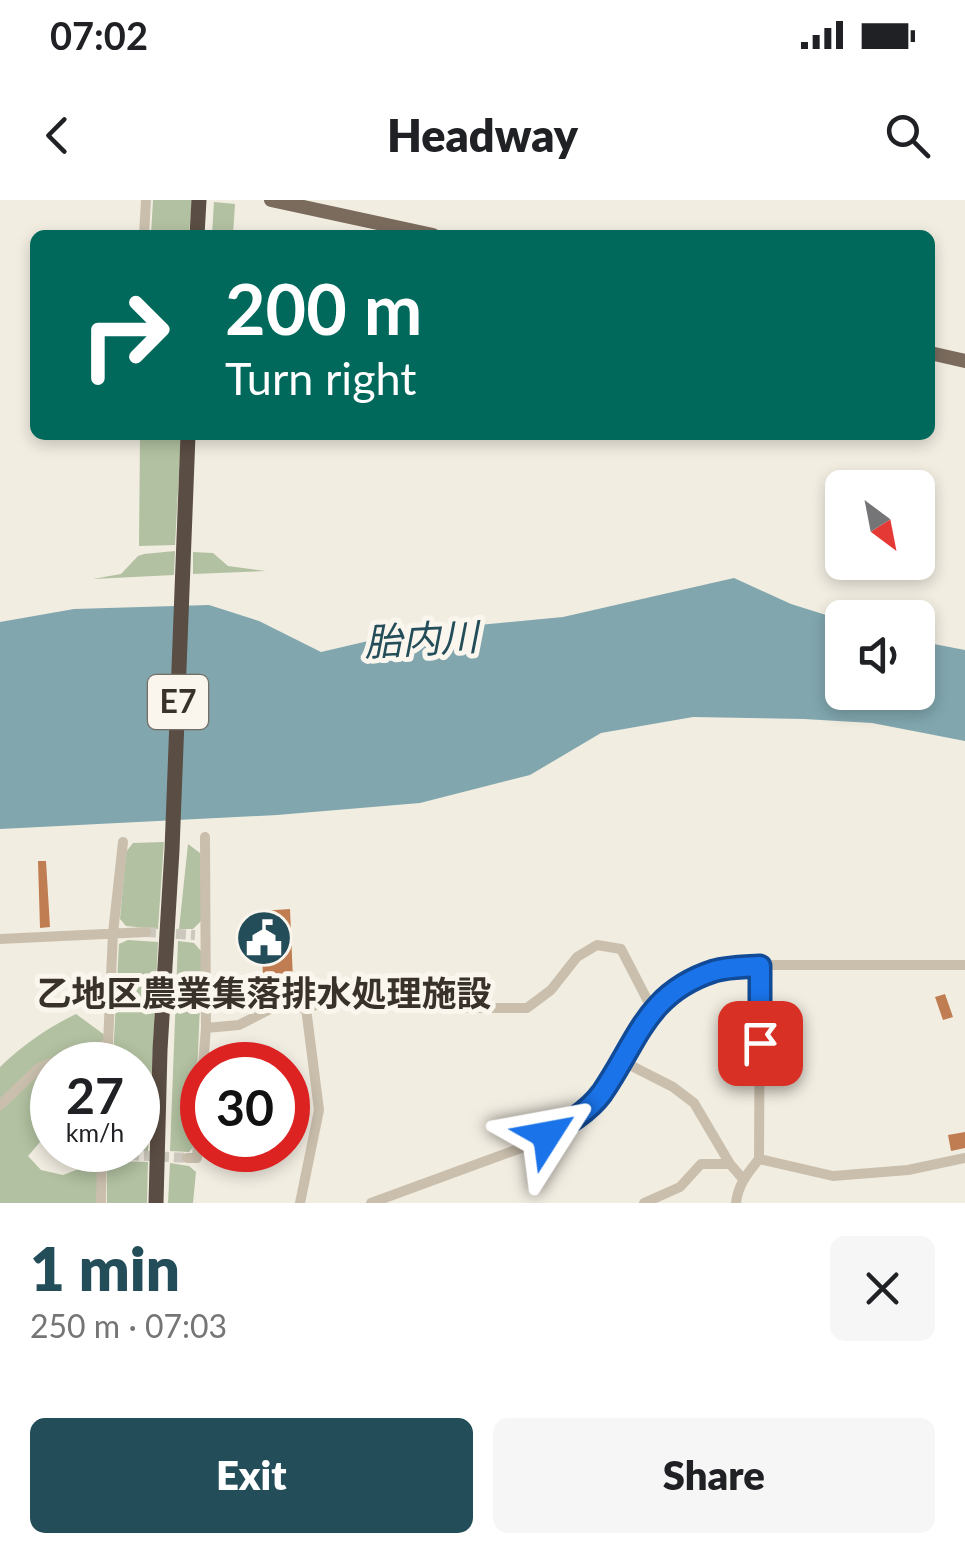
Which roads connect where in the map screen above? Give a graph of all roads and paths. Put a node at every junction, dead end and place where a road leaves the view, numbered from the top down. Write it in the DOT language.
graph roads {
  1 [pos="146,200"];
  2 [pos="199,200"];
  3 [pos="271,200"];
  4 [pos="144,230"];
  5 [pos="197,230"];
  6 [pos="410,230"];
  7 [pos="935,354"];
  8 [pos="965,361"];
  9 [pos="188,440"];
  10 [pos="205,837"];
  11 [pos="123,842"];
  12 [pos="114,932"];
  13 [pos="146,932"];
  14 [pos="0,938"];
  15 [pos="760,966"];
  16 [pos="965,966"];
  17 [pos="306,1008"];
  18 [pos="652,1009"];
  19 [pos="206,1028"];
  20 [pos="108,1042"];
  21 [pos="205,1042"];
  22 [pos="620,1060"];
  23 [pos="30,1076"];
  24 [pos="0,1104"];
  25 [pos="965,1158"];
  26 [pos="759,1160"];
  27 [pos="730,1164"];
  28 [pos="102,1172"];
  29 [pos="743,1178"];
  30 [pos="101,1203"];
  31 [pos="156,1203"];
  32 [pos="300,1203"];
  33 [pos="371,1203"];
  34 [pos="644,1203"];
  35 [pos="736,1203"];
  1 -- 4 [label="street"];
  2 -- 5 [label="highway"];
  3 -- 6 [label="main road"];
  7 -- 8 [label="main road"];
  9 -- 31 [label="highway, E7"];
  10 -- 19 [label="street"];
  11 -- 12 [label="street"];
  12 -- 13 [label="street"];
  12 -- 14 [label="street"];
  12 -- 20 [label="street"];
  15 -- 16 [label="street"];
  15 -- 18 [label="street"];
  15 -- 26 [label="street"];
  17 -- 18 [label="street"];
  17 -- 19 [label="street"];
  17 -- 32 [label="street"];
  18 -- 22 [label="street"];
  19 -- 21 [label="street"];
  22 -- 27 [label="street"];
  22 -- 33 [label="street"];
  23 -- 24 [label="street"];
  25 -- 26 [label="street"];
  26 -- 29 [label="street"];
  27 -- 29 [label="street"];
  27 -- 34 [label="street"];
  28 -- 30 [label="street"];
  29 -- 35 [label="street"];
}
